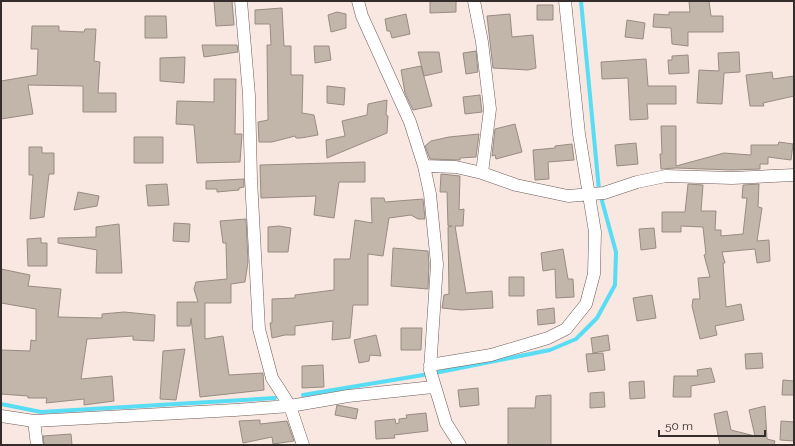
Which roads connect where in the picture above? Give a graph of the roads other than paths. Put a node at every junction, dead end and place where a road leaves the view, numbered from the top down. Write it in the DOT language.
graph roads {
  1 [pos="241,1"];
  2 [pos="358,1"];
  3 [pos="474,1"];
  4 [pos="565,1"];
  5 [pos="424,166"];
  6 [pos="482,173"];
  7 [pos="794,175"];
  8 [pos="596,194"];
  9 [pos="431,376"];
  10 [pos="290,406"];
  11 [pos="1,416"];
  12 [pos="34,421"];
  13 [pos="37,445"];
  14 [pos="302,445"];
  15 [pos="460,445"];
  1 -- 10 [label="street"];
  2 -- 5 [label="street"];
  3 -- 6 [label="street"];
  4 -- 8 [label="street"];
  5 -- 6 [label="street"];
  5 -- 9 [label="street"];
  6 -- 8 [label="street"];
  7 -- 8 [label="street"];
  8 -- 9 [label="street"];
  9 -- 10 [label="street"];
  9 -- 15 [label="street"];
  10 -- 12 [label="street"];
  10 -- 14 [label="street"];
  11 -- 12 [label="street"];
  12 -- 13 [label="street"];
}
